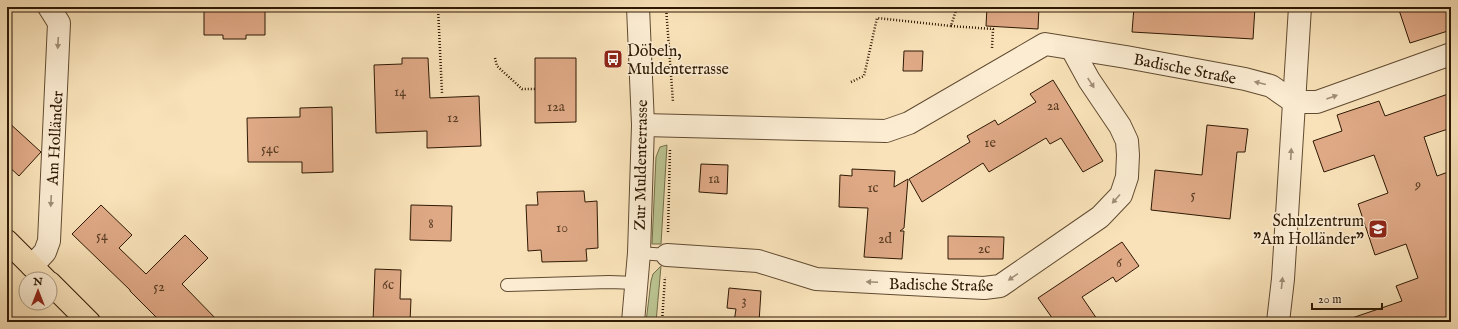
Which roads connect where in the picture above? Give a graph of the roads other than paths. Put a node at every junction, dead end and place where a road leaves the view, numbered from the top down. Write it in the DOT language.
graph roads {
  1 [pos="49,7"];
  2 [pos="638,7"];
  3 [pos="1300,7"];
  4 [pos="1072,49"];
  5 [pos="1451,54"];
  6 [pos="1294,102"];
  7 [pos="643,125"];
  8 [pos="7,241"];
  9 [pos="639,253"];
  10 [pos="667,255"];
  11 [pos="38,271"];
  12 [pos="39,271"];
  13 [pos="637,283"];
  14 [pos="507,285"];
  15 [pos="58,292"];
  16 [pos="89,322"];
  17 [pos="633,322"];
  18 [pos="1278,322"];
  1 -- 12 [label="street, Am Holländer, one-way"];
  2 -- 7 [label="street, Zur Muldenterrasse"];
  3 -- 6 [label="street"];
  6 -- 4 [label="street, Badische Straße, one-way"];
  4 -- 7 [label="street, Badische Straße"];
  4 -- 10 [label="street, Badische Straße, one-way"];
  6 -- 5 [label="street, one-way"];
  18 -- 6 [label="street, one-way"];
  7 -- 9 [label="street, Zur Muldenterrasse"];
  8 -- 11 [label="main road"];
  9 -- 10 [label="lane"];
  9 -- 13 [label="street, Zur Muldenterrasse"];
  13 -- 14 [label="lane"];
  13 -- 17 [label="street, Zur Muldenterrasse"];
  15 -- 16 [label="main road"];
}
